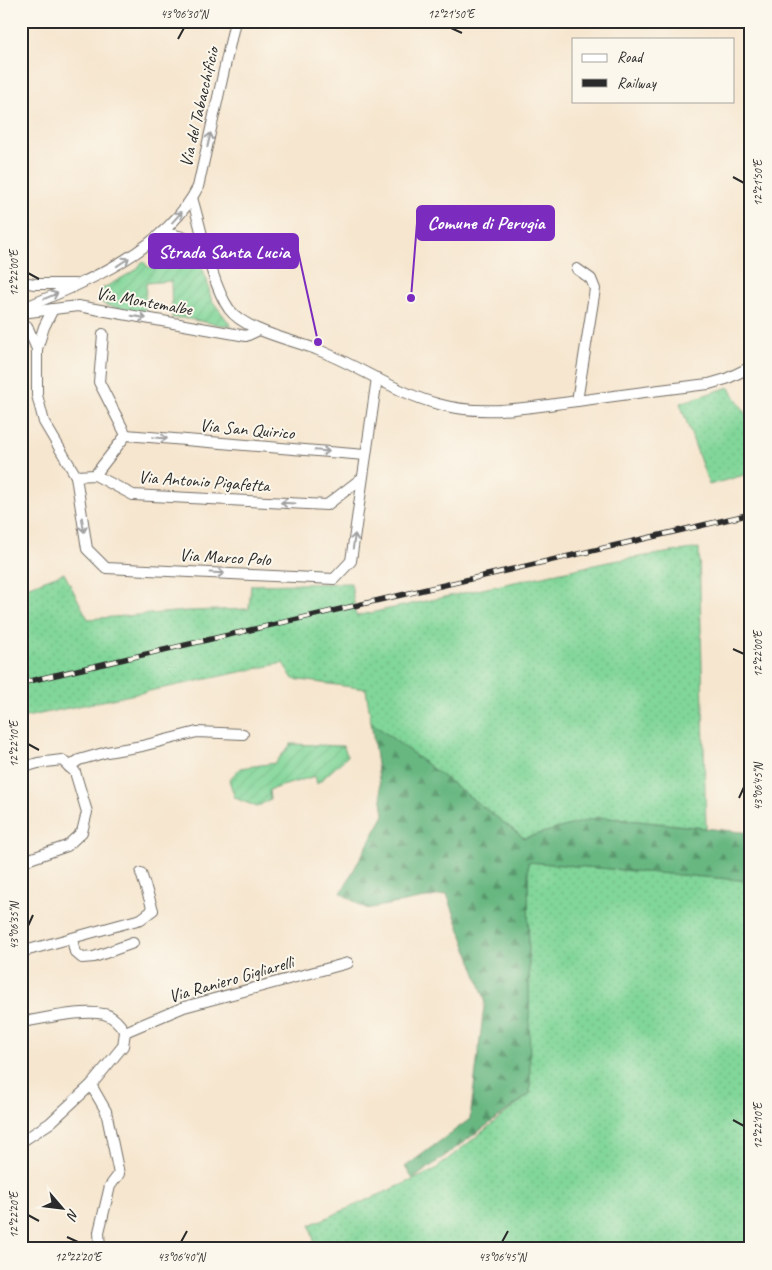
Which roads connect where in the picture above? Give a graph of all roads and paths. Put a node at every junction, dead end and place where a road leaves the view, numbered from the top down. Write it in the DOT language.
graph roads {
  1 [pos="234,21"];
  2 [pos="192,198"];
  3 [pos="161,233"];
  4 [pos="207,253"];
  5 [pos="578,269"];
  6 [pos="21,282"];
  7 [pos="81,284"];
  8 [pos="21,309"];
  9 [pos="53,309"];
  10 [pos="21,313"];
  11 [pos="21,323"];
  12 [pos="259,330"];
  13 [pos="103,334"];
  14 [pos="37,349"];
  15 [pos="751,367"];
  16 [pos="377,378"];
  17 [pos="577,401"];
  18 [pos="126,435"];
  19 [pos="365,455"];
  20 [pos="95,475"];
  21 [pos="76,476"];
  22 [pos="362,478"];
  23 [pos="243,734"];
  24 [pos="69,767"];
  25 [pos="21,768"];
  26 [pos="21,862"];
  27 [pos="141,873"];
  28 [pos="72,939"];
  29 [pos="133,943"];
  30 [pos="21,952"];
  31 [pos="348,963"];
  32 [pos="21,1022"];
  33 [pos="125,1032"];
  34 [pos="91,1085"];
  35 [pos="21,1142"];
  36 [pos="100,1249"];
  2 -- 1 [label="street, Via del Tabacchificio, one-way"];
  3 -- 2 [label="street, Via del Tabacchificio, one-way"];
  2 -- 4 [label="street"];
  3 -- 4 [label="street"];
  7 -- 3 [label="street, Via del Tabacchificio, one-way"];
  4 -- 12 [label="street"];
  5 -- 17 [label="street"];
  6 -- 7 [label="street, Via del Tabacchificio"];
  8 -- 7 [label="street, one-way"];
  9 -- 10 [label="street, Via Montemalbe"];
  9 -- 12 [label="street, Via Montemalbe, one-way"];
  9 -- 14 [label="street"];
  11 -- 14 [label="street"];
  12 -- 16 [label="street"];
  13 -- 18 [label="street"];
  14 -- 21 [label="street"];
  15 -- 17 [label="street"];
  16 -- 17 [label="street"];
  16 -- 19 [label="street"];
  18 -- 19 [label="street, Via San Quirico, one-way"];
  18 -- 20 [label="street"];
  19 -- 22 [label="street"];
  20 -- 21 [label="street"];
  22 -- 20 [label="street, Via Antonio Pigafetta, one-way"];
  21 -- 22 [label="street, Via Marco Polo, one-way"];
  23 -- 24 [label="street"];
  24 -- 25 [label="street"];
  24 -- 26 [label="street"];
  27 -- 28 [label="street"];
  28 -- 29 [label="street"];
  28 -- 30 [label="street"];
  31 -- 33 [label="street, Via Raniero Gigliarelli"];
  32 -- 33 [label="street"];
  33 -- 34 [label="street"];
  34 -- 35 [label="street"];
  34 -- 36 [label="street"];
}
